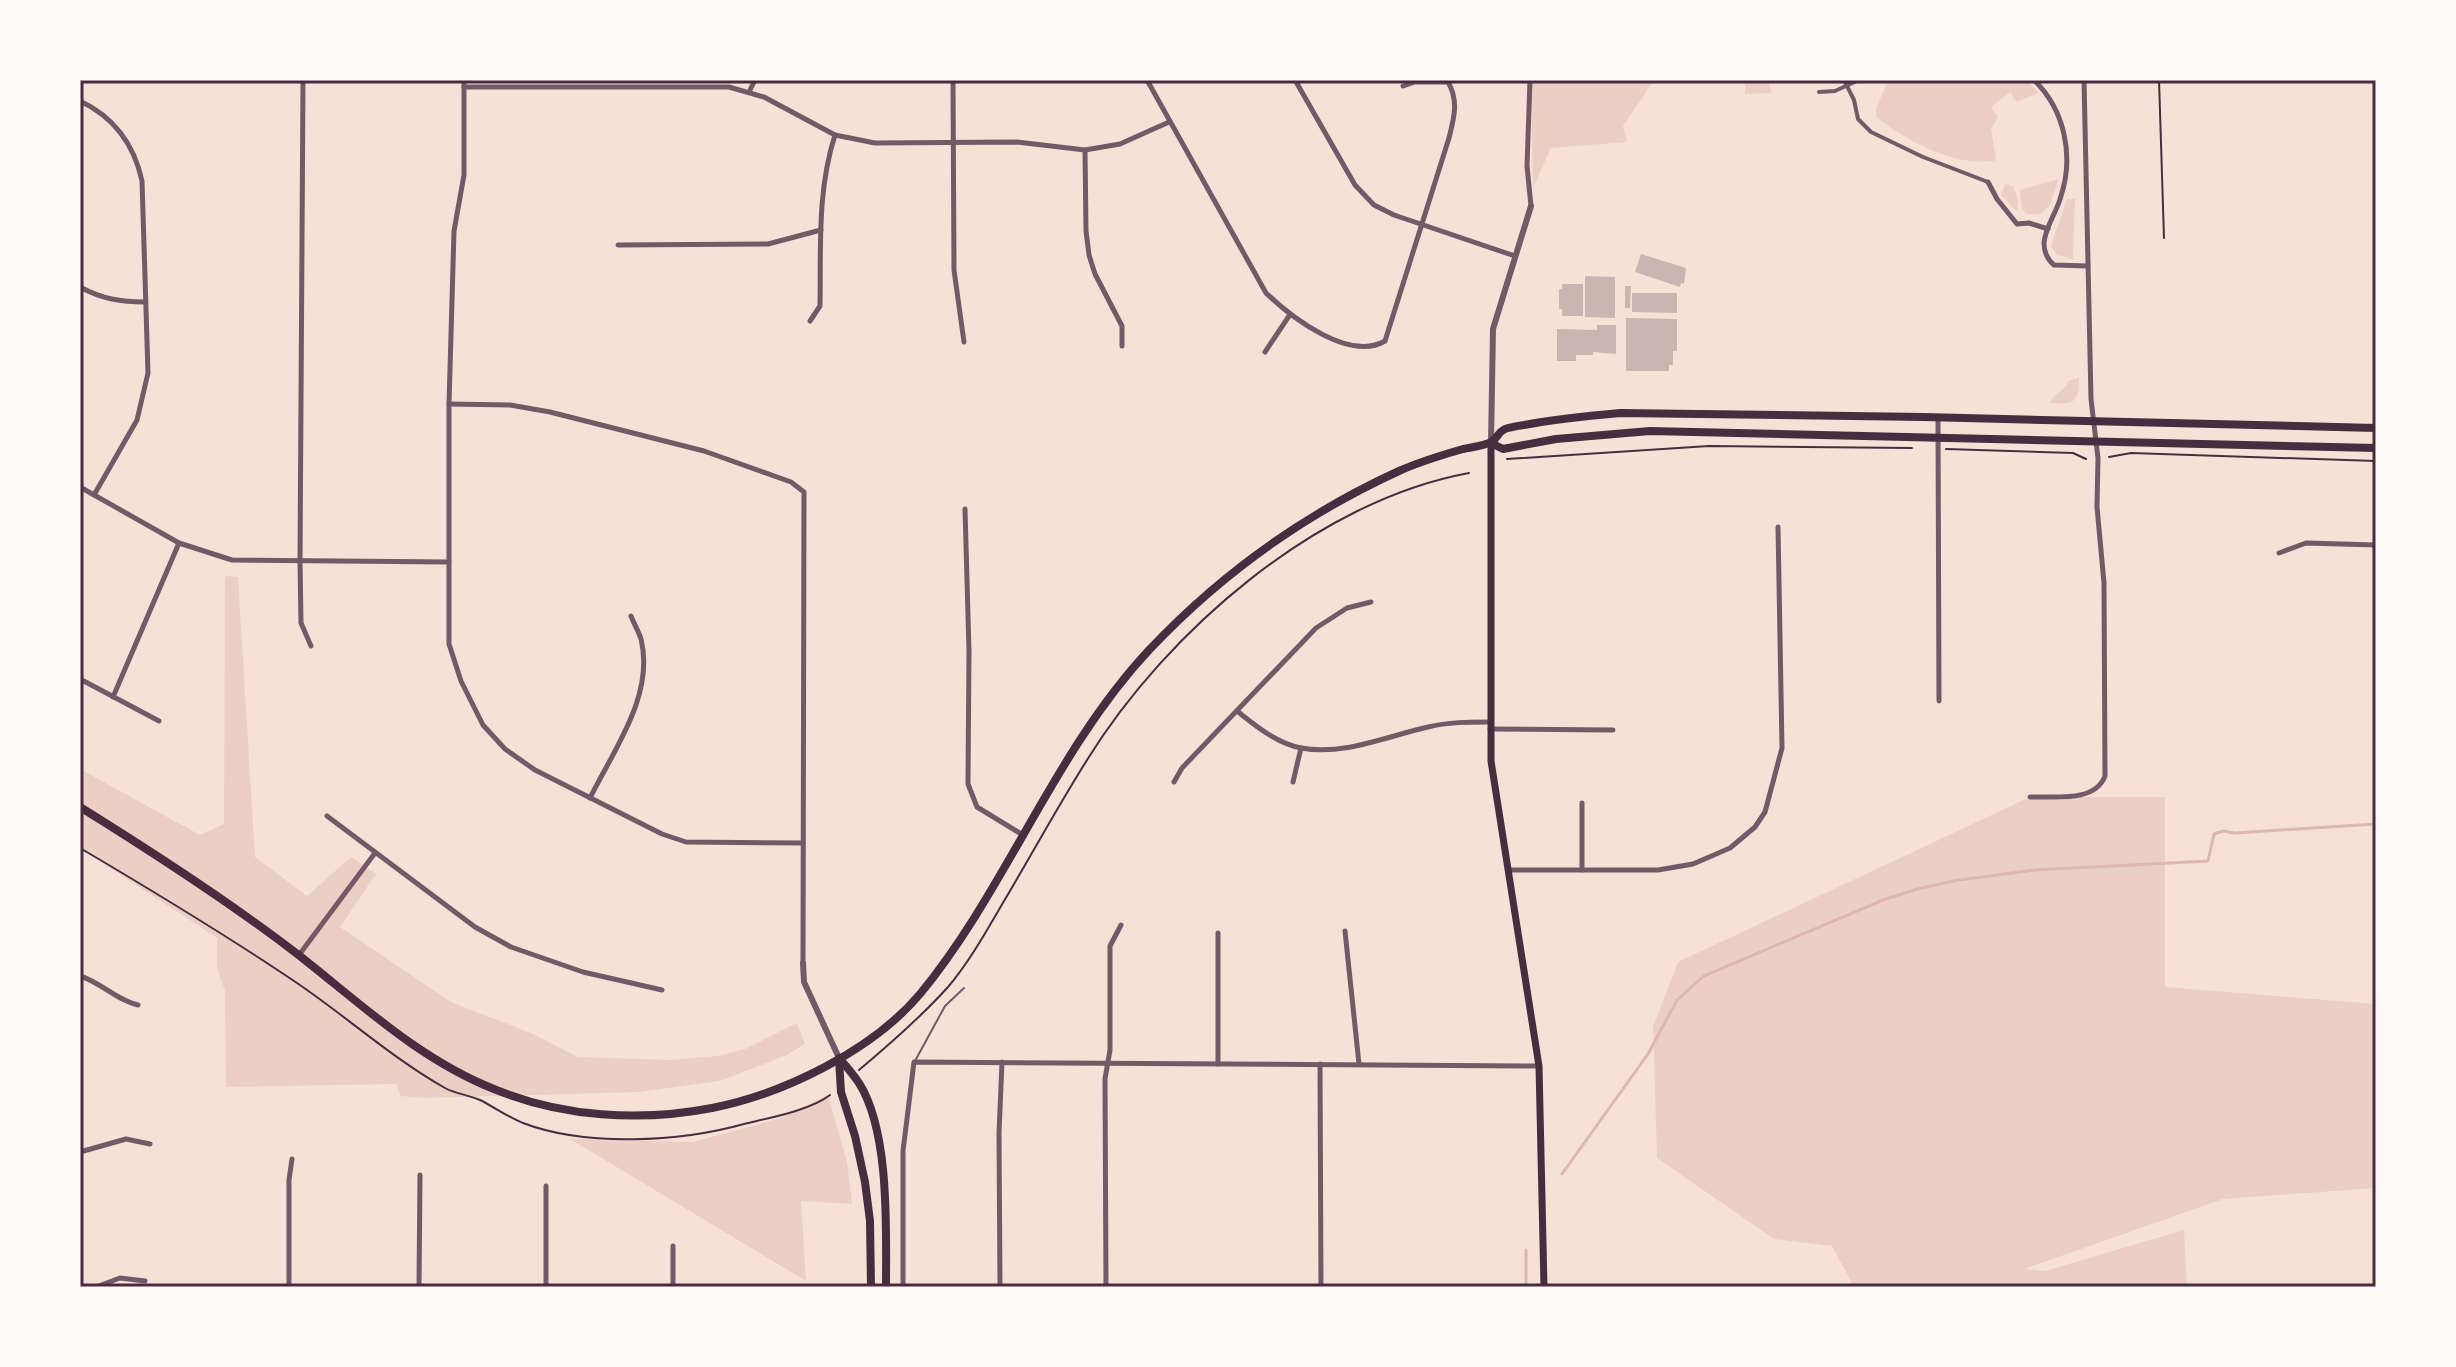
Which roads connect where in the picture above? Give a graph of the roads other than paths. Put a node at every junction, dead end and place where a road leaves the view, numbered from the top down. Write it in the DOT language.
graph roads {
  1 [pos="303,80"];
  2 [pos="755,80"];
  3 [pos="953,80"];
  4 [pos="1147,80"];
  5 [pos="1295,80"];
  6 [pos="1530,80"];
  7 [pos="1844,80"];
  8 [pos="1859,80"];
  9 [pos="2034,80"];
  10 [pos="2084,80"];
  11 [pos="464,83"];
  12 [pos="622,83"];
  13 [pos="1403,86"];
  14 [pos="1848,87"];
  15 [pos="749,92"];
  16 [pos="1819,92"];
  17 [pos="80,101"];
  18 [pos="1169,122"];
  19 [pos="835,135"];
  20 [pos="954,142"];
  21 [pos="1085,150"];
  22 [pos="1988,182"];
  23 [pos="1531,206"];
  24 [pos="1422,225"];
  25 [pos="2048,229"];
  26 [pos="821,230"];
  27 [pos="618,245"];
  28 [pos="1515,256"];
  29 [pos="2088,266"];
  30 [pos="80,287"];
  31 [pos="145,302"];
  32 [pos="1289,316"];
  33 [pos="810,321"];
  34 [pos="964,342"];
  35 [pos="1122,346"];
  36 [pos="1265,352"];
  37 [pos="449,404"];
  38 [pos="1938,417"];
  39 [pos="2093,421"];
  40 [pos="2376,428"];
  41 [pos="1938,437"];
  42 [pos="2095,442"];
  43 [pos="1491,443"];
  44 [pos="2376,448"];
  45 [pos="80,487"];
  46 [pos="94,495"];
  47 [pos="965,509"];
  48 [pos="1778,527"];
  49 [pos="179,543"];
  50 [pos="2376,545"];
  51 [pos="2279,553"];
  52 [pos="300,562"];
  53 [pos="449,562"];
  54 [pos="1371,602"];
  55 [pos="631,616"];
  56 [pos="311,646"];
  57 [pos="80,679"];
  58 [pos="113,697"];
  59 [pos="1939,701"];
  60 [pos="1237,711"];
  61 [pos="159,721"];
  62 [pos="1489,726"];
  63 [pos="1613,730"];
  64 [pos="1301,748"];
  65 [pos="1174,782"];
  66 [pos="1293,782"];
  67 [pos="2030,797"];
  68 [pos="590,798"];
  69 [pos="1582,803"];
  70 [pos="80,807"];
  71 [pos="327,816"];
  72 [pos="1023,835"];
  73 [pos="803,843"];
  74 [pos="375,853"];
  75 [pos="1508,870"];
  76 [pos="1582,870"];
  77 [pos="1121,925"];
  78 [pos="1345,931"];
  79 [pos="1218,933"];
  80 [pos="299,955"];
  81 [pos="803,963"];
  82 [pos="80,976"];
  83 [pos="964,988"];
  84 [pos="662,990"];
  85 [pos="138,1005"];
  86 [pos="839,1058"];
  87 [pos="914,1062"];
  88 [pos="1002,1062"];
  89 [pos="1107,1063"];
  90 [pos="1218,1064"];
  91 [pos="1320,1064"];
  92 [pos="1359,1064"];
  93 [pos="1539,1066"];
  94 [pos="150,1144"];
  95 [pos="80,1152"];
  96 [pos="292,1159"];
  97 [pos="420,1175"];
  98 [pos="546,1186"];
  99 [pos="673,1246"];
  100 [pos="145,1281"];
  101 [pos="96,1287"];
  102 [pos="289,1287"];
  103 [pos="419,1287"];
  104 [pos="546,1287"];
  105 [pos="673,1287"];
  106 [pos="871,1287"];
  107 [pos="886,1287"];
  108 [pos="903,1287"];
  109 [pos="1000,1287"];
  110 [pos="1106,1287"];
  111 [pos="1321,1287"];
  112 [pos="1544,1287"];
  1 -- 52 [label="street"];
  2 -- 15 [label="street"];
  3 -- 20 [label="street"];
  4 -- 18 [label="street"];
  5 -- 24 [label="street"];
  6 -- 23 [label="street"];
  7 -- 14 [label="street"];
  8 -- 14 [label="street"];
  9 -- 25 [label="street"];
  10 -- 29 [label="street"];
  11 -- 12 [label="street"];
  11 -- 37 [label="street"];
  12 -- 15 [label="street"];
  13 -- 24 [label="street"];
  14 -- 16 [label="street"];
  14 -- 22 [label="street"];
  15 -- 19 [label="street"];
  17 -- 31 [label="street"];
  18 -- 21 [label="street"];
  18 -- 32 [label="street"];
  19 -- 20 [label="street"];
  19 -- 26 [label="street"];
  20 -- 21 [label="street"];
  20 -- 34 [label="street"];
  21 -- 35 [label="street"];
  22 -- 25 [label="street"];
  23 -- 28 [label="street"];
  24 -- 28 [label="street"];
  24 -- 32 [label="street"];
  25 -- 29 [label="street"];
  26 -- 27 [label="street"];
  26 -- 33 [label="street"];
  28 -- 43 [label="street"];
  29 -- 39 [label="street"];
  30 -- 31 [label="street"];
  31 -- 46 [label="street"];
  32 -- 36 [label="street"];
  37 -- 53 [label="street"];
  37 -- 73 [label="street"];
  38 -- 39 [label="main road"];
  38 -- 41 [label="street"];
  38 -- 43 [label="main road"];
  39 -- 40 [label="main road"];
  39 -- 42 [label="street"];
  41 -- 42 [label="main road"];
  41 -- 43 [label="main road"];
  41 -- 59 [label="street"];
  42 -- 44 [label="main road"];
  42 -- 67 [label="street"];
  43 -- 62 [label="main road"];
  43 -- 72 [label="main road"];
  45 -- 46 [label="street"];
  46 -- 49 [label="street"];
  47 -- 72 [label="street"];
  48 -- 76 [label="street"];
  49 -- 52 [label="street"];
  49 -- 58 [label="street"];
  50 -- 51 [label="street"];
  52 -- 53 [label="street"];
  52 -- 56 [label="street"];
  53 -- 68 [label="street"];
  54 -- 60 [label="street"];
  55 -- 68 [label="street"];
  57 -- 58 [label="street"];
  58 -- 61 [label="street"];
  60 -- 64 [label="street"];
  60 -- 65 [label="street"];
  62 -- 63 [label="street"];
  62 -- 64 [label="street"];
  62 -- 75 [label="main road"];
  64 -- 66 [label="street"];
  68 -- 73 [label="street"];
  69 -- 76 [label="street"];
  70 -- 80 [label="main road"];
  71 -- 74 [label="street"];
  72 -- 86 [label="main road"];
  73 -- 81 [label="street"];
  74 -- 80 [label="street"];
  74 -- 84 [label="street"];
  75 -- 76 [label="street"];
  75 -- 93 [label="main road"];
  77 -- 89 [label="street"];
  78 -- 92 [label="street"];
  79 -- 90 [label="street"];
  80 -- 86 [label="main road"];
  81 -- 86 [label="street"];
  82 -- 85 [label="street"];
  83 -- 87 [label="lane"];
  86 -- 106 [label="main road"];
  86 -- 107 [label="main road"];
  87 -- 88 [label="street"];
  87 -- 108 [label="street"];
  88 -- 89 [label="street"];
  88 -- 109 [label="street"];
  89 -- 90 [label="street"];
  89 -- 110 [label="street"];
  90 -- 91 [label="street"];
  91 -- 92 [label="street"];
  91 -- 111 [label="street"];
  92 -- 93 [label="street"];
  93 -- 112 [label="main road"];
  94 -- 95 [label="street"];
  96 -- 102 [label="street"];
  97 -- 103 [label="street"];
  98 -- 104 [label="street"];
  99 -- 105 [label="street"];
  100 -- 101 [label="street"];
}
